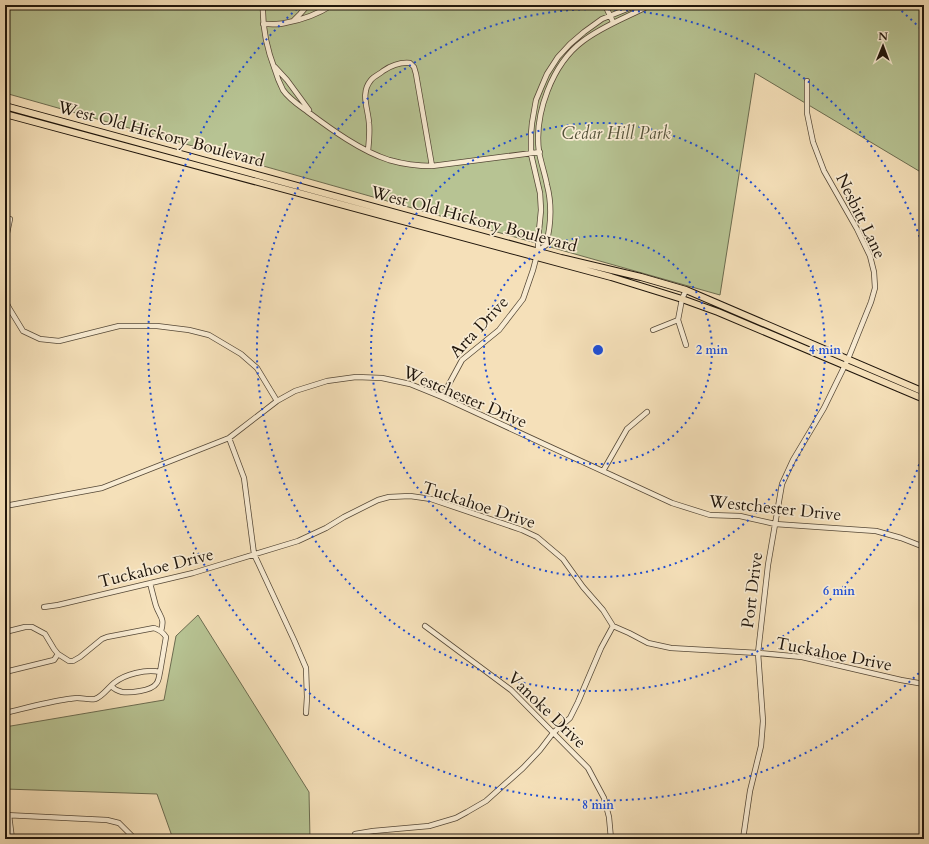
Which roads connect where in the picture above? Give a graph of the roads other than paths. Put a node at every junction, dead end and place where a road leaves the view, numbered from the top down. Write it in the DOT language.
graph roads {
  1 [pos="263,5"];
  2 [pos="308,5"];
  3 [pos="332,5"];
  4 [pos="605,5"];
  5 [pos="637,5"];
  6 [pos="650,5"];
  7 [pos="610,16"];
  8 [pos="292,22"];
  9 [pos="613,22"];
  10 [pos="263,24"];
  11 [pos="273,64"];
  12 [pos="808,81"];
  13 [pos="5,106"];
  14 [pos="5,114"];
  15 [pos="316,117"];
  16 [pos="368,151"];
  17 [pos="540,152"];
  18 [pos="531,154"];
  19 [pos="432,166"];
  20 [pos="10,219"];
  21 [pos="5,244"];
  22 [pos="538,254"];
  23 [pos="686,290"];
  24 [pos="682,299"];
  25 [pos="5,300"];
  26 [pos="678,320"];
  27 [pos="653,330"];
  28 [pos="686,345"];
  29 [pos="846,362"];
  30 [pos="924,392"];
  31 [pos="442,397"];
  32 [pos="924,399"];
  33 [pos="277,401"];
  34 [pos="647,412"];
  35 [pos="229,438"];
  36 [pos="602,471"];
  37 [pos="5,506"];
  38 [pos="775,524"];
  39 [pos="924,547"];
  40 [pos="254,554"];
  41 [pos="150,583"];
  42 [pos="44,607"];
  43 [pos="425,626"];
  44 [pos="613,626"];
  45 [pos="161,631"];
  46 [pos="5,632"];
  47 [pos="758,653"];
  48 [pos="58,654"];
  49 [pos="5,672"];
  50 [pos="160,672"];
  51 [pos="924,684"];
  52 [pos="111,686"];
  53 [pos="5,713"];
  54 [pos="306,713"];
  55 [pos="553,733"];
  56 [pos="7,815"];
  57 [pos="355,834"];
  58 [pos="12,839"];
  59 [pos="135,839"];
  60 [pos="611,839"];
  61 [pos="743,839"];
  1 -- 10 [label="street"];
  2 -- 8 [label="street"];
  3 -- 8 [label="street"];
  4 -- 7 [label="street"];
  5 -- 7 [label="street"];
  6 -- 9 [label="street"];
  7 -- 9 [label="street"];
  7 -- 18 [label="street"];
  8 -- 10 [label="street"];
  9 -- 17 [label="street"];
  10 -- 11 [label="street"];
  11 -- 15 [label="street"];
  11 -- 15 [label="street"];
  12 -- 29 [label="street, Nesbitt Lane"];
  13 -- 22 [label="main road, West Old Hickory Boulevard"];
  14 -- 22 [label="main road, West Old Hickory Boulevard"];
  15 -- 16 [label="street"];
  16 -- 19 [label="street"];
  16 -- 19 [label="street"];
  17 -- 18 [label="street"];
  17 -- 22 [label="street"];
  18 -- 19 [label="street"];
  18 -- 22 [label="street"];
  20 -- 21 [label="street"];
  22 -- 23 [label="main road, West Old Hickory Boulevard"];
  22 -- 24 [label="main road, West Old Hickory Boulevard"];
  22 -- 31 [label="street, Arta Drive"];
  23 -- 24 [label="street"];
  23 -- 29 [label="main road, West Old Hickory Boulevard"];
  24 -- 26 [label="street"];
  24 -- 29 [label="main road, West Old Hickory Boulevard"];
  25 -- 33 [label="street"];
  26 -- 27 [label="street"];
  26 -- 28 [label="street"];
  29 -- 30 [label="main road, West Old Hickory Boulevard"];
  29 -- 32 [label="main road, West Old Hickory Boulevard"];
  29 -- 38 [label="street, Port Drive"];
  31 -- 33 [label="street, Westchester Drive"];
  31 -- 36 [label="street, Westchester Drive"];
  33 -- 35 [label="street, Westchester Drive"];
  34 -- 36 [label="street"];
  35 -- 37 [label="street, Westchester Drive"];
  35 -- 40 [label="street"];
  36 -- 38 [label="street, Westchester Drive"];
  38 -- 39 [label="street, Westchester Drive"];
  38 -- 47 [label="street, Port Drive"];
  40 -- 41 [label="street, Tuckahoe Drive"];
  40 -- 44 [label="street, Tuckahoe Drive"];
  40 -- 54 [label="street"];
  41 -- 42 [label="street, Tuckahoe Drive"];
  41 -- 45 [label="street"];
  43 -- 55 [label="street, Vanoke Drive"];
  44 -- 47 [label="street, Tuckahoe Drive"];
  44 -- 55 [label="street"];
  45 -- 48 [label="street"];
  45 -- 50 [label="street"];
  46 -- 48 [label="street"];
  47 -- 51 [label="street, Tuckahoe Drive"];
  47 -- 61 [label="street, Port Drive"];
  48 -- 49 [label="street"];
  50 -- 52 [label="street"];
  50 -- 52 [label="street"];
  52 -- 53 [label="street"];
  55 -- 57 [label="street"];
  55 -- 60 [label="street, Vanoke Drive"];
  56 -- 58 [label="street"];
  56 -- 59 [label="street"];
}
